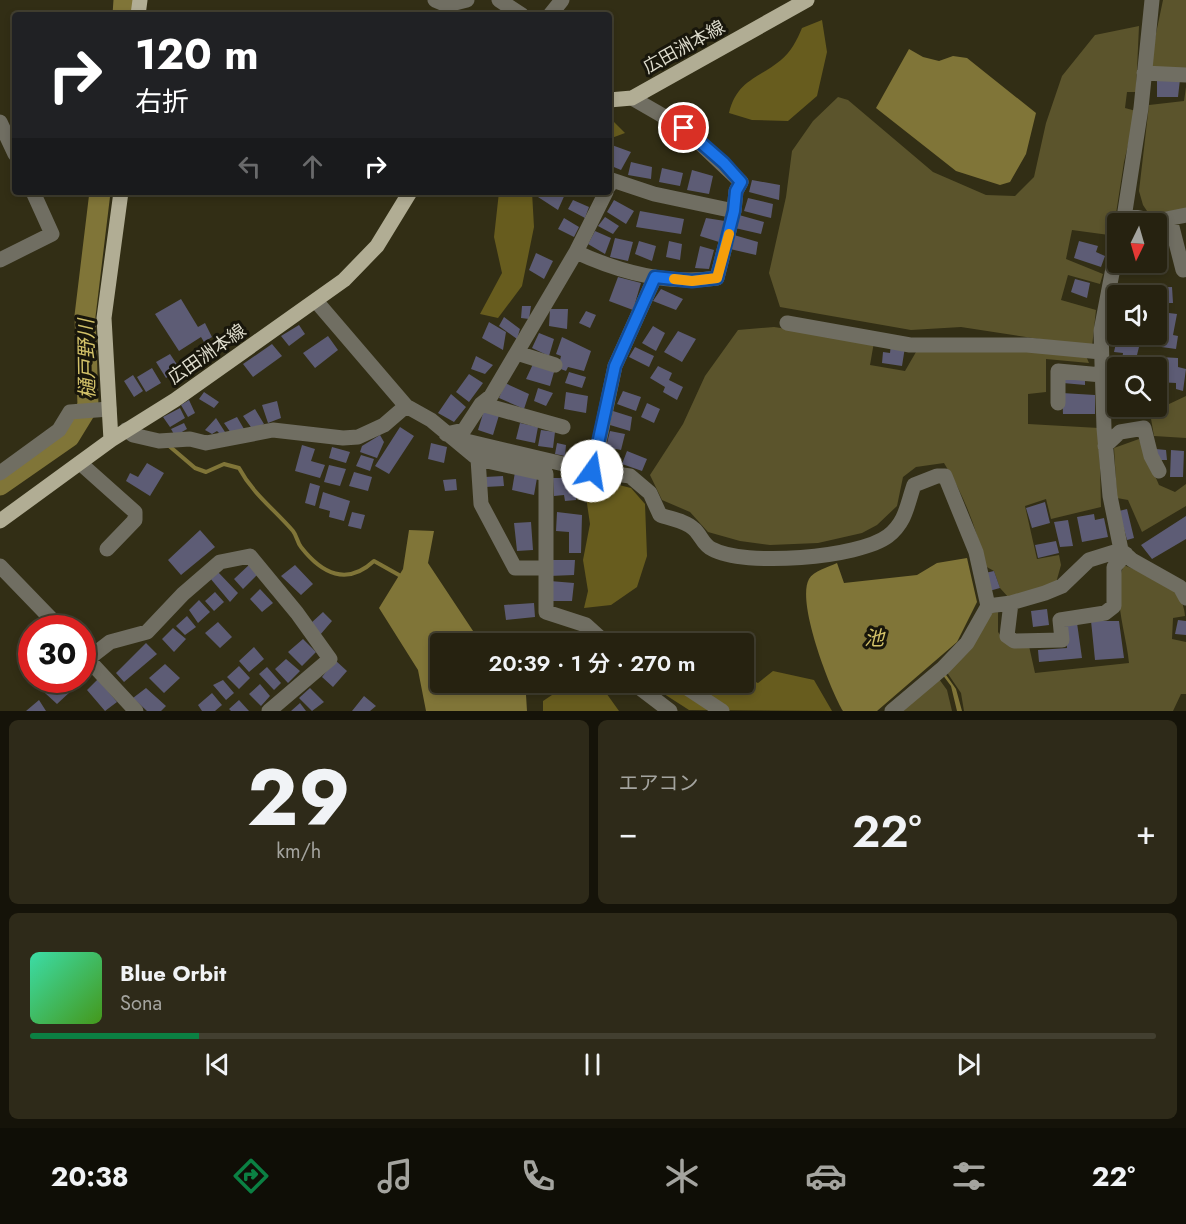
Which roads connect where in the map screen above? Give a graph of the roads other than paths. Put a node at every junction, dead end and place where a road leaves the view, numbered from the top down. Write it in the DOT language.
graph roads {
  1 [pos="435,0"];
  2 [pos="467,0"];
  3 [pos="499,0"];
  4 [pos="562,0"];
  5 [pos="807,0"];
  6 [pos="1152,0"];
  7 [pos="517,12"];
  8 [pos="552,12"];
  9 [pos="1144,73"];
  10 [pos="1186,75"];
  11 [pos="632,98"];
  12 [pos="612,100"];
  13 [pos="0,122"];
  14 [pos="12,148"];
  15 [pos="612,180"];
  16 [pos="34,195"];
  17 [pos="121,195"];
  18 [pos="408,195"];
  19 [pos="604,195"];
  20 [pos="734,211"];
  21 [pos="1125,213"];
  22 [pos="1186,215"];
  23 [pos="1167,219"];
  24 [pos="1170,219"];
  25 [pos="576,252"];
  26 [pos="0,260"];
  27 [pos="1183,270"];
  28 [pos="655,277"];
  29 [pos="316,301"];
  30 [pos="1107,321"];
  31 [pos="787,322"];
  32 [pos="1101,352"];
  33 [pos="517,353"];
  34 [pos="555,365"];
  35 [pos="1102,375"];
  36 [pos="1058,403"];
  37 [pos="481,404"];
  38 [pos="406,406"];
  39 [pos="106,409"];
  40 [pos="563,427"];
  41 [pos="126,430"];
  42 [pos="446,434"];
  43 [pos="111,440"];
  44 [pos="1105,446"];
  45 [pos="478,459"];
  46 [pos="80,463"];
  47 [pos="592,471"];
  48 [pos="1159,471"];
  49 [pos="0,473"];
  50 [pos="0,521"];
  51 [pos="107,549"];
  52 [pos="1124,552"];
  53 [pos="0,566"];
  54 [pos="546,568"];
  55 [pos="1186,598"];
  56 [pos="1011,603"];
  57 [pos="988,606"];
  58 [pos="47,615"];
  59 [pos="595,633"];
  60 [pos="96,650"];
  61 [pos="96,668"];
  62 [pos="646,693"];
  63 [pos="696,693"];
  64 [pos="136,711"];
  65 [pos="269,711"];
  66 [pos="670,711"];
  67 [pos="722,711"];
  68 [pos="892,711"];
  1 -- 2 [label="street"];
  3 -- 7 [label="street"];
  4 -- 8 [label="street"];
  5 -- 11 [label="main road, 広田洲本線"];
  6 -- 9 [label="street"];
  9 -- 10 [label="street"];
  9 -- 21 [label="street"];
  11 -- 12 [label="main road, 広田洲本線"];
  11 -- 20 [label="street"];
  13 -- 14 [label="street"];
  15 -- 20 [label="street"];
  16 -- 26 [label="street"];
  17 -- 39 [label="main road"];
  18 -- 29 [label="main road, 広田洲本線"];
  19 -- 25 [label="street"];
  20 -- 28 [label="street"];
  22 -- 24 [label="street"];
  23 -- 24 [label="street"];
  24 -- 27 [label="street"];
  25 -- 28 [label="street"];
  25 -- 33 [label="street"];
  28 -- 47 [label="street"];
  29 -- 38 [label="street"];
  29 -- 41 [label="main road, 広田洲本線"];
  30 -- 32 [label="street"];
  31 -- 32 [label="street"];
  32 -- 35 [label="street"];
  33 -- 34 [label="street"];
  33 -- 37 [label="street"];
  35 -- 36 [label="street"];
  35 -- 44 [label="street"];
  37 -- 40 [label="street"];
  37 -- 42 [label="street"];
  38 -- 41 [label="street"];
  38 -- 42 [label="street"];
  39 -- 43 [label="main road"];
  39 -- 49 [label="street"];
  41 -- 43 [label="main road, 広田洲本線"];
  42 -- 45 [label="street"];
  42 -- 47 [label="street"];
  43 -- 46 [label="main road, 広田洲本線"];
  44 -- 48 [label="street"];
  44 -- 52 [label="street"];
  45 -- 54 [label="street"];
  45 -- 54 [label="street"];
  46 -- 50 [label="main road, 広田洲本線"];
  46 -- 51 [label="street"];
  47 -- 57 [label="street"];
  52 -- 55 [label="street"];
  52 -- 56 [label="street"];
  52 -- 56 [label="street"];
  53 -- 58 [label="street"];
  54 -- 59 [label="street"];
  56 -- 57 [label="street"];
  57 -- 68 [label="street"];
  60 -- 65 [label="street"];
  61 -- 64 [label="street"];
  62 -- 66 [label="street"];
  63 -- 67 [label="street"];
}
